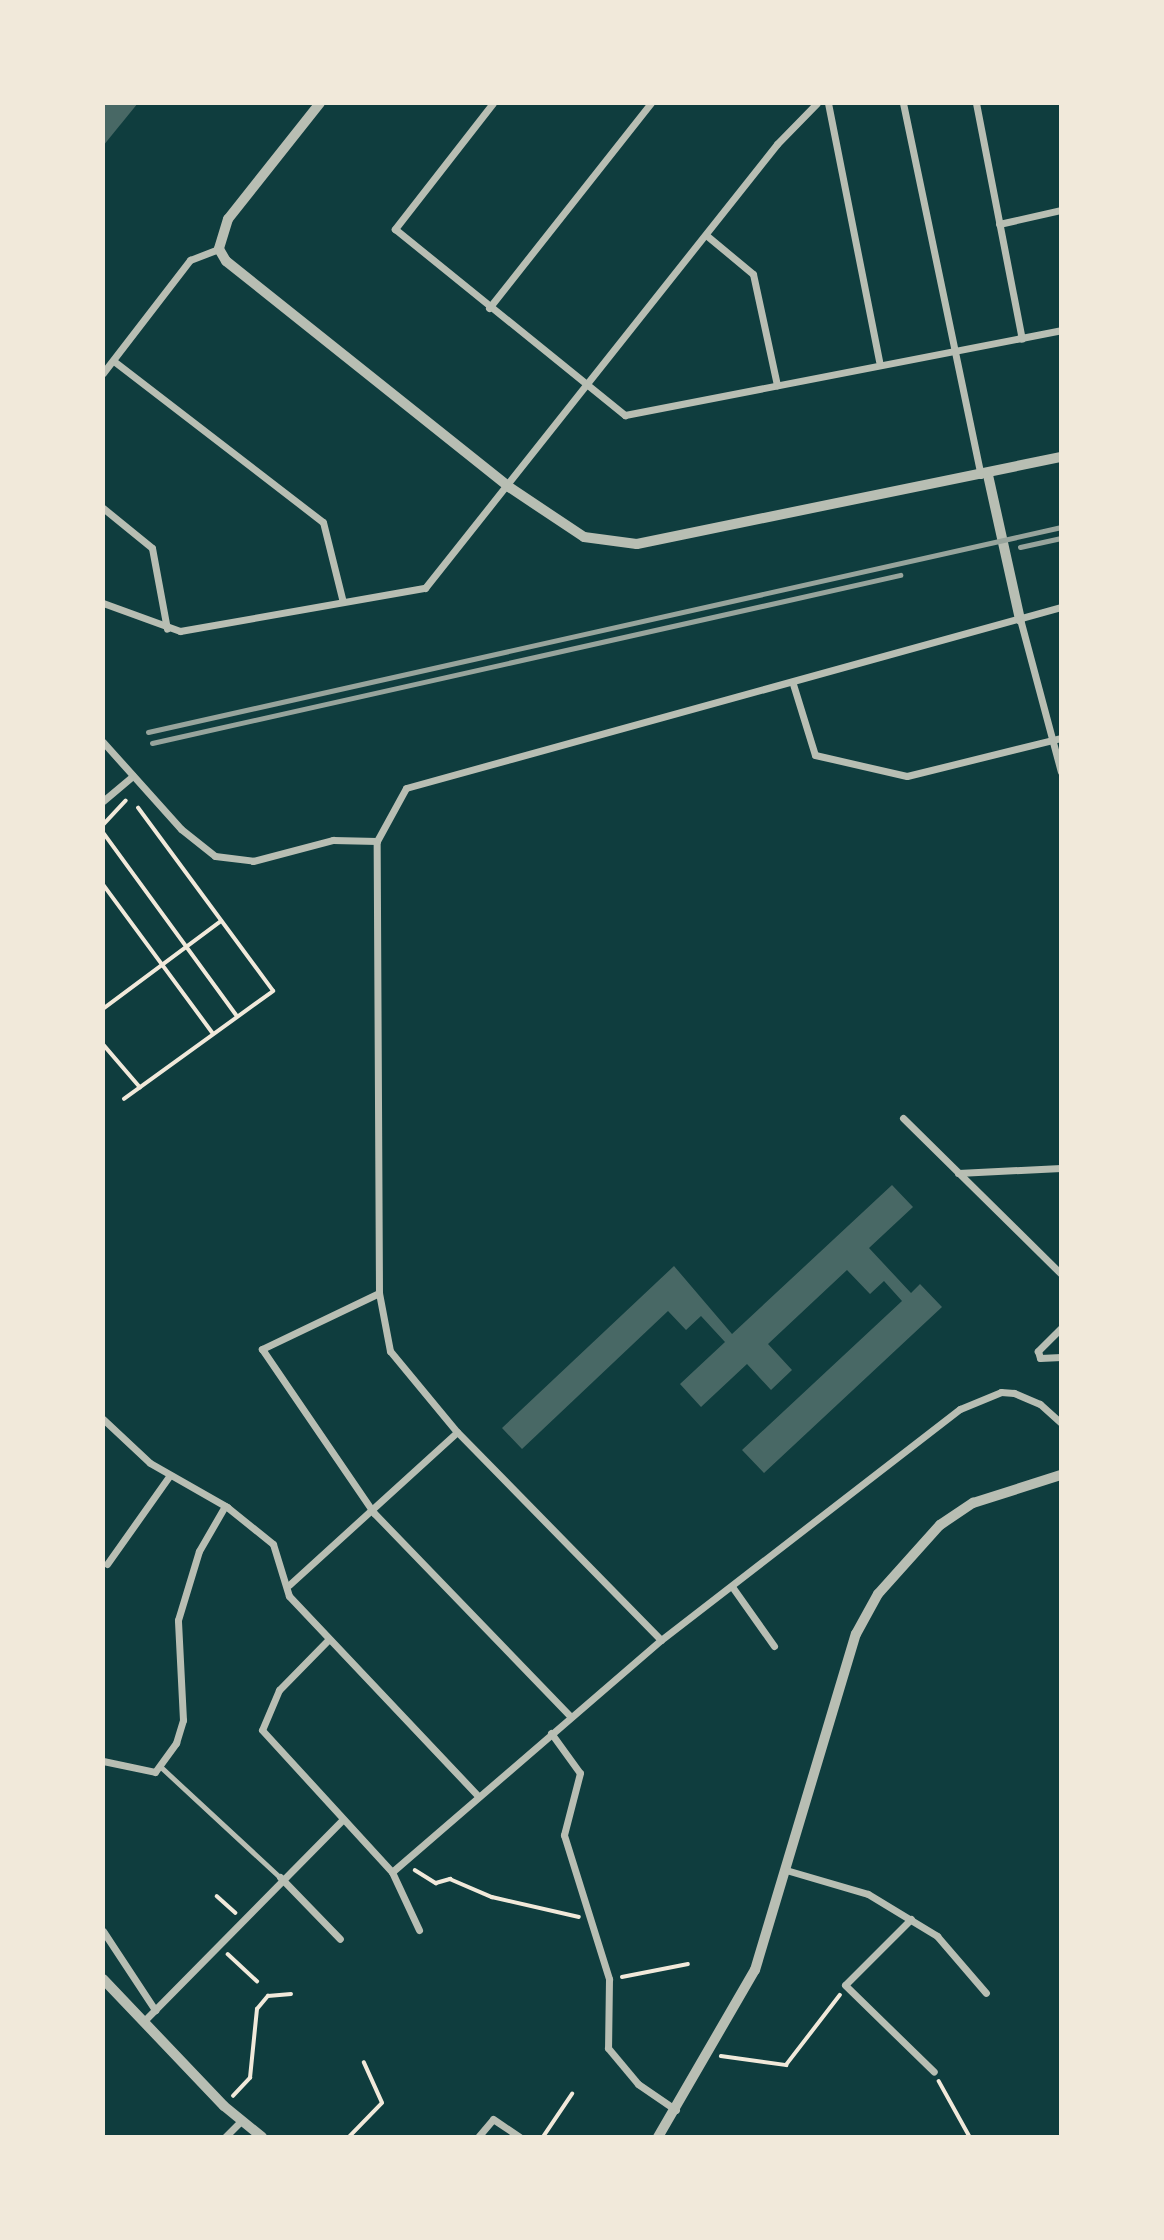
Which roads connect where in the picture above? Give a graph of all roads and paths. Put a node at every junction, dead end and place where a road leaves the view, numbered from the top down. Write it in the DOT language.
graph roads {
  1 [pos="320,103"];
  2 [pos="493,103"];
  3 [pos="651,103"];
  4 [pos="817,103"];
  5 [pos="828,103"];
  6 [pos="904,103"];
  7 [pos="976,103"];
  8 [pos="1061,210"];
  9 [pos="999,224"];
  10 [pos="706,235"];
  11 [pos="219,249"];
  12 [pos="489,308"];
  13 [pos="1061,330"];
  14 [pos="1022,339"];
  15 [pos="954,352"];
  16 [pos="879,361"];
  17 [pos="115,362"];
  18 [pos="103,373"];
  19 [pos="588,385"];
  20 [pos="776,385"];
  21 [pos="1061,457"];
  22 [pos="985,475"];
  23 [pos="509,487"];
  24 [pos="103,508"];
  25 [pos="343,602"];
  26 [pos="103,603"];
  27 [pos="1061,607"];
  28 [pos="1020,619"];
  29 [pos="167,629"];
  30 [pos="793,684"];
  31 [pos="1061,737"];
  32 [pos="1048,741"];
  33 [pos="103,742"];
  34 [pos="1061,772"];
  35 [pos="133,776"];
  36 [pos="103,801"];
  37 [pos="138,808"];
  38 [pos="103,832"];
  39 [pos="377,841"];
  40 [pos="103,884"];
  41 [pos="221,921"];
  42 [pos="186,946"];
  43 [pos="163,963"];
  44 [pos="103,1009"];
  45 [pos="237,1016"];
  46 [pos="213,1033"];
  47 [pos="103,1044"];
  48 [pos="140,1087"];
  49 [pos="124,1099"];
  50 [pos="903,1118"];
  51 [pos="1061,1168"];
  52 [pos="958,1173"];
  53 [pos="1061,1274"];
  54 [pos="379,1293"];
  55 [pos="1061,1328"];
  56 [pos="1061,1357"];
  57 [pos="103,1419"];
  58 [pos="1061,1423"];
  59 [pos="457,1432"];
  60 [pos="170,1475"];
  61 [pos="1061,1475"];
  62 [pos="225,1506"];
  63 [pos="374,1513"];
  64 [pos="107,1564"];
  65 [pos="289,1585"];
  66 [pos="733,1588"];
  67 [pos="328,1640"];
  68 [pos="661,1640"];
  69 [pos="774,1646"];
  70 [pos="570,1716"];
  71 [pos="551,1733"];
  72 [pos="103,1760"];
  73 [pos="160,1766"];
  74 [pos="478,1795"];
  75 [pos="342,1819"];
  76 [pos="415,1870"];
  77 [pos="786,1870"];
  78 [pos="392,1872"];
  79 [pos="280,1877"];
  80 [pos="217,1896"];
  81 [pos="584,1915"];
  82 [pos="241,1918"];
  83 [pos="911,1919"];
  84 [pos="419,1930"];
  85 [pos="103,1931"];
  86 [pos="340,1939"];
  87 [pos="217,1944"];
  88 [pos="688,1964"];
  89 [pos="103,1979"];
  90 [pos="609,1979"];
  91 [pos="257,1981"];
  92 [pos="846,1989"];
  93 [pos="986,1993"];
  94 [pos="291,1994"];
  95 [pos="155,2010"];
  96 [pos="144,2021"];
  97 [pos="364,2063"];
  98 [pos="716,2063"];
  99 [pos="934,2072"];
  100 [pos="572,2094"];
  101 [pos="224,2106"];
  102 [pos="676,2110"];
  103 [pos="241,2121"];
  104 [pos="225,2137"];
  105 [pos="262,2137"];
  106 [pos="349,2137"];
  107 [pos="478,2137"];
  108 [pos="520,2137"];
  109 [pos="543,2137"];
  110 [pos="658,2137"];
  111 [pos="970,2137"];
  1 -- 11 [label="street"];
  2 -- 12 [label="street"];
  3 -- 12 [label="street"];
  4 -- 10 [label="street"];
  5 -- 16 [label="street"];
  6 -- 15 [label="street"];
  7 -- 9 [label="street"];
  8 -- 9 [label="street"];
  9 -- 14 [label="street"];
  10 -- 19 [label="street"];
  10 -- 20 [label="street"];
  11 -- 17 [label="street"];
  11 -- 23 [label="street"];
  12 -- 19 [label="street"];
  13 -- 14 [label="street"];
  14 -- 15 [label="street"];
  15 -- 16 [label="street"];
  15 -- 22 [label="street"];
  16 -- 20 [label="street"];
  17 -- 18 [label="street"];
  17 -- 25 [label="street"];
  19 -- 20 [label="street"];
  19 -- 23 [label="street"];
  21 -- 22 [label="street"];
  22 -- 23 [label="street"];
  22 -- 28 [label="street"];
  23 -- 25 [label="street"];
  24 -- 29 [label="street"];
  25 -- 29 [label="street"];
  26 -- 29 [label="street"];
  27 -- 28 [label="street"];
  28 -- 30 [label="street"];
  28 -- 32 [label="street"];
  30 -- 32 [label="street"];
  30 -- 39 [label="street"];
  31 -- 32 [label="street"];
  32 -- 34 [label="street"];
  33 -- 35 [label="street"];
  35 -- 36 [label="street"];
  35 -- 39 [label="street"];
  37 -- 41 [label="path"];
  38 -- 42 [label="path"];
  39 -- 54 [label="street"];
  40 -- 43 [label="path"];
  41 -- 42 [label="path"];
  41 -- 45 [label="path"];
  42 -- 43 [label="path"];
  42 -- 45 [label="path"];
  43 -- 44 [label="path"];
  43 -- 46 [label="path"];
  45 -- 46 [label="path"];
  46 -- 48 [label="path"];
  47 -- 48 [label="path"];
  48 -- 49 [label="path"];
  50 -- 52 [label="street"];
  51 -- 52 [label="street"];
  52 -- 53 [label="street"];
  54 -- 59 [label="street"];
  54 -- 63 [label="street"];
  55 -- 56 [label="street"];
  57 -- 60 [label="street"];
  58 -- 66 [label="street"];
  59 -- 63 [label="street"];
  59 -- 68 [label="street"];
  60 -- 62 [label="street"];
  60 -- 64 [label="street"];
  61 -- 77 [label="street"];
  62 -- 65 [label="street"];
  62 -- 73 [label="street"];
  63 -- 65 [label="street"];
  63 -- 70 [label="street"];
  65 -- 67 [label="street"];
  66 -- 68 [label="street"];
  66 -- 69 [label="street"];
  67 -- 74 [label="street"];
  67 -- 75 [label="street"];
  68 -- 70 [label="street"];
  70 -- 71 [label="street"];
  71 -- 74 [label="street"];
  71 -- 81 [label="street"];
  72 -- 73 [label="street"];
  73 -- 79 [label="lane"];
  74 -- 78 [label="street"];
  75 -- 78 [label="street"];
  75 -- 79 [label="street"];
  76 -- 81 [label="path"];
  77 -- 83 [label="street"];
  77 -- 102 [label="street"];
  78 -- 84 [label="street"];
  79 -- 82 [label="street"];
  79 -- 86 [label="street"];
  80 -- 82 [label="path"];
  81 -- 90 [label="street"];
  82 -- 87 [label="street"];
  83 -- 92 [label="street"];
  83 -- 93 [label="street"];
  85 -- 95 [label="street"];
  87 -- 91 [label="path"];
  87 -- 95 [label="street"];
  88 -- 90 [label="path"];
  89 -- 96 [label="street"];
  90 -- 102 [label="street"];
  92 -- 98 [label="path"];
  92 -- 99 [label="street"];
  94 -- 101 [label="path"];
  95 -- 96 [label="street"];
  96 -- 101 [label="street"];
  97 -- 106 [label="path"];
  99 -- 111 [label="path"];
  100 -- 109 [label="path"];
  101 -- 103 [label="street"];
  102 -- 110 [label="street"];
  103 -- 104 [label="street"];
  103 -- 105 [label="street"];
  107 -- 108 [label="street"];
}
